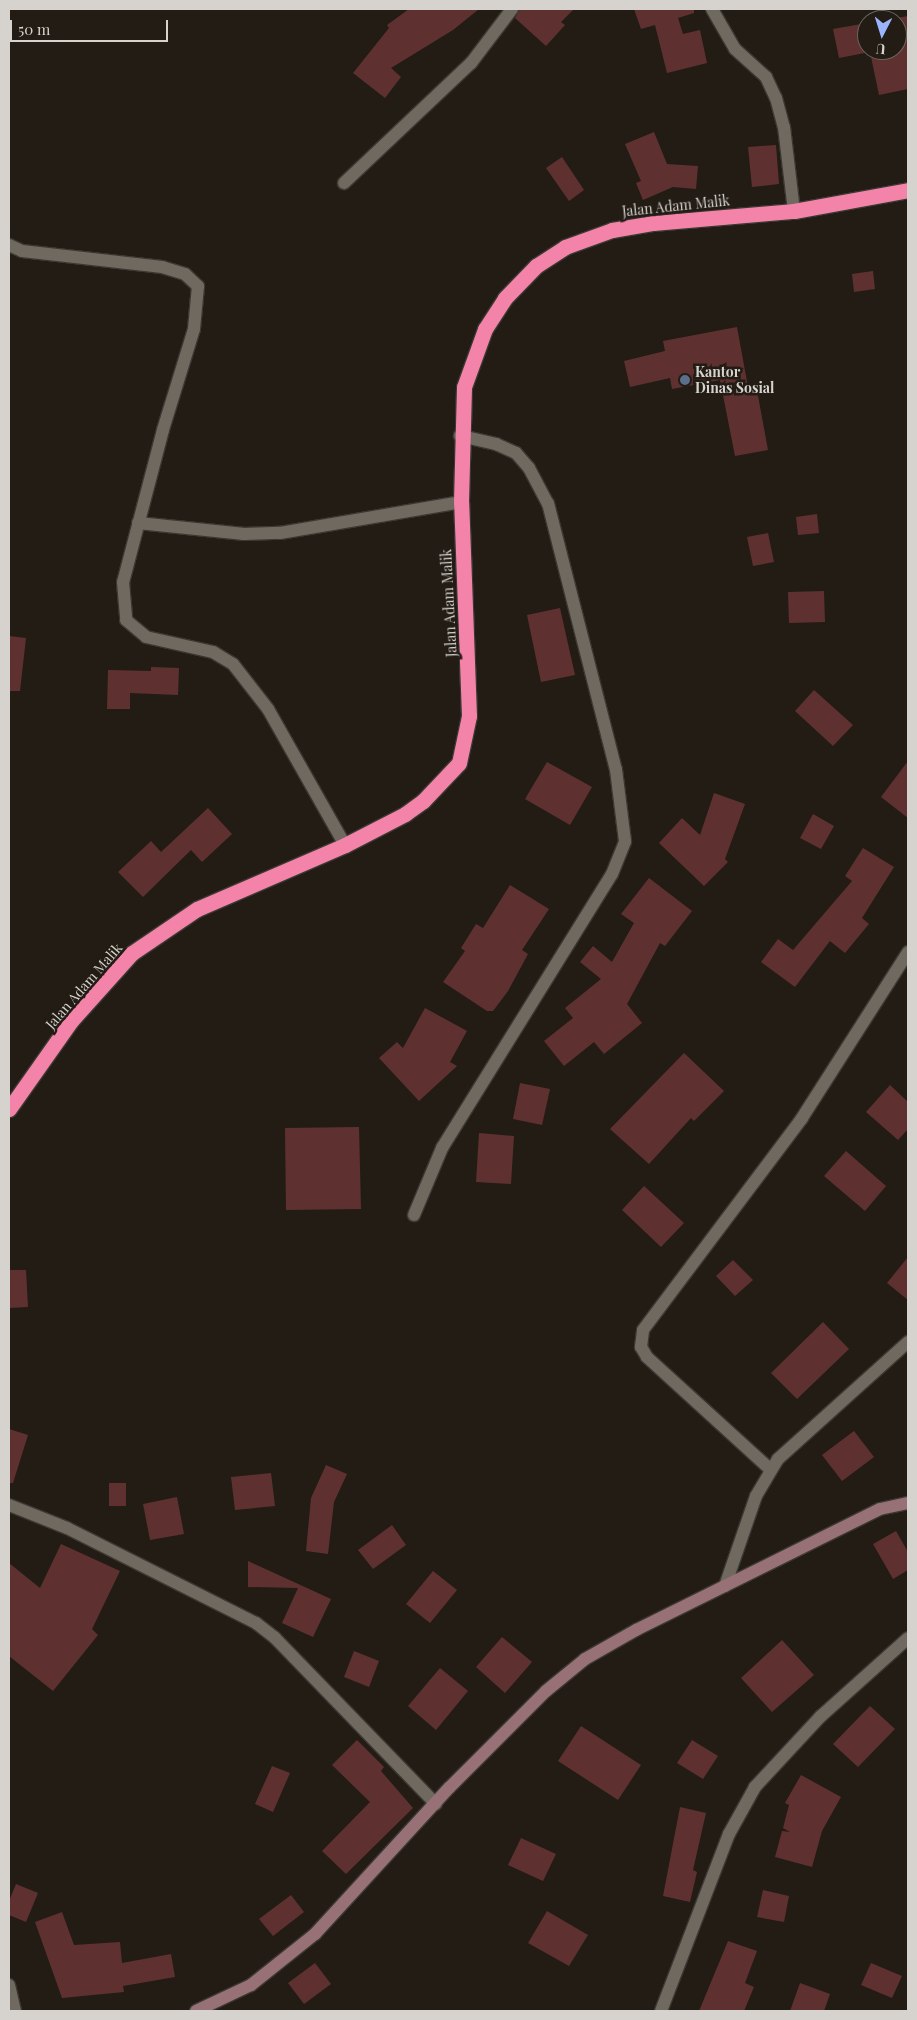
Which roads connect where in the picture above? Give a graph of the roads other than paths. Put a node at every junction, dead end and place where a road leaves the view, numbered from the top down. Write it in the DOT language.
graph roads {
  1 [pos="512,9"];
  2 [pos="712,9"];
  3 [pos="344,183"];
  4 [pos="908,190"];
  5 [pos="794,211"];
  6 [pos="9,245"];
  7 [pos="460,436"];
  8 [pos="461,502"];
  9 [pos="138,523"];
  10 [pos="345,845"];
  11 [pos="908,952"];
  12 [pos="9,1109"];
  13 [pos="414,1215"];
  14 [pos="908,1342"];
  15 [pos="771,1470"];
  16 [pos="908,1503"];
  17 [pos="9,1505"];
  18 [pos="725,1586"];
  19 [pos="908,1638"];
  20 [pos="436,1804"];
  21 [pos="9,1985"];
  22 [pos="15,2011"];
  23 [pos="196,2011"];
  24 [pos="661,2011"];
  1 -- 3 [label="street"];
  2 -- 5 [label="street"];
  4 -- 5 [label="highway, Jalan Adam Malik"];
  5 -- 7 [label="highway, Jalan Adam Malik"];
  6 -- 9 [label="street"];
  7 -- 8 [label="highway, Jalan Adam Malik"];
  7 -- 13 [label="street"];
  8 -- 9 [label="street"];
  8 -- 10 [label="highway, Jalan Adam Malik"];
  9 -- 10 [label="street"];
  10 -- 12 [label="highway, Jalan Adam Malik"];
  11 -- 15 [label="street"];
  14 -- 15 [label="street"];
  15 -- 18 [label="street"];
  16 -- 18 [label="main road"];
  17 -- 20 [label="street"];
  18 -- 20 [label="main road"];
  19 -- 24 [label="street"];
  20 -- 23 [label="main road"];
  21 -- 22 [label="street"];
}
